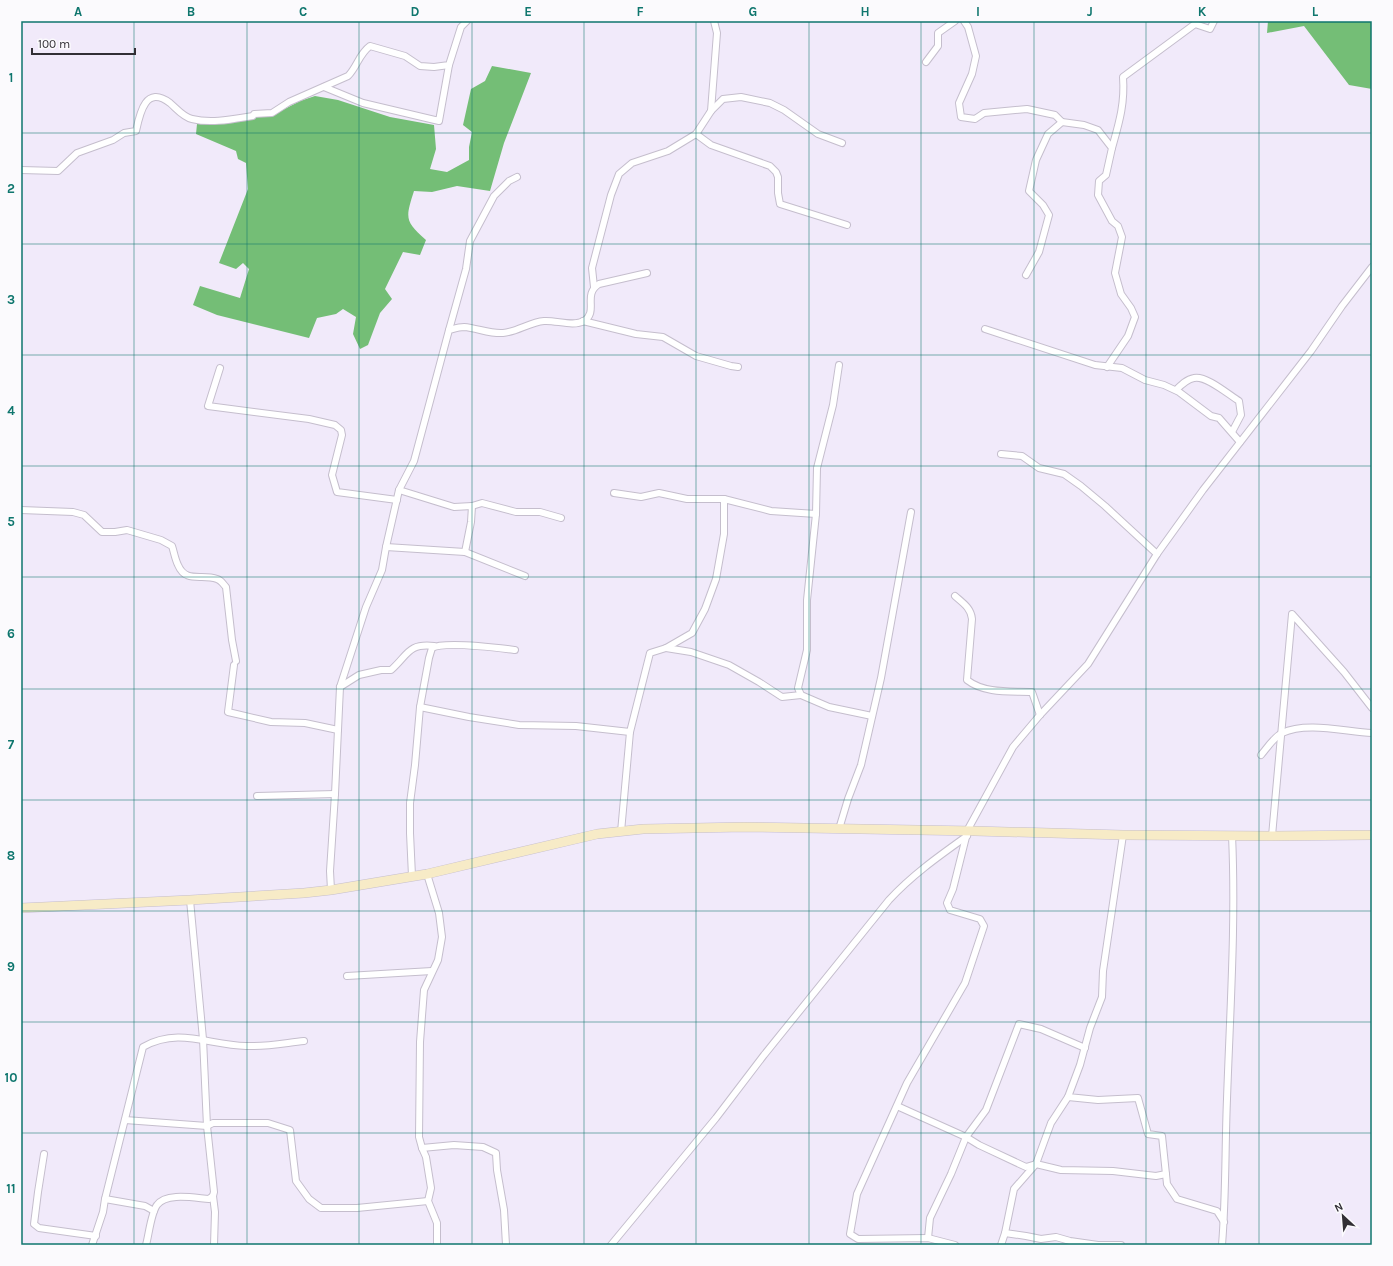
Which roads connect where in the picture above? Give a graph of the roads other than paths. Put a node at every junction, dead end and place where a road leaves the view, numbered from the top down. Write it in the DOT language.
graph roads {
  1 [pos="467,21"];
  2 [pos="714,21"];
  3 [pos="955,21"];
  4 [pos="964,21"];
  5 [pos="1214,21"];
  6 [pos="460,24"];
  7 [pos="926,62"];
  8 [pos="449,65"];
  9 [pos="324,87"];
  10 [pos="711,111"];
  11 [pos="1062,122"];
  12 [pos="696,134"];
  13 [pos="842,143"];
  14 [pos="1112,148"];
  15 [pos="21,170"];
  16 [pos="517,177"];
  17 [pos="847,225"];
  18 [pos="1372,267"];
  19 [pos="646,273"];
  20 [pos="1026,275"];
  21 [pos="594,287"];
  22 [pos="583,321"];
  23 [pos="985,329"];
  24 [pos="448,330"];
  25 [pos="839,365"];
  26 [pos="738,367"];
  27 [pos="1108,367"];
  28 [pos="220,368"];
  29 [pos="1176,390"];
  30 [pos="1232,432"];
  31 [pos="1240,442"];
  32 [pos="1001,454"];
  33 [pos="399,490"];
  34 [pos="614,493"];
  35 [pos="724,499"];
  36 [pos="397,500"];
  37 [pos="472,506"];
  38 [pos="21,510"];
  39 [pos="911,512"];
  40 [pos="816,514"];
  41 [pos="561,518"];
  42 [pos="386,547"];
  43 [pos="465,552"];
  44 [pos="1157,554"];
  45 [pos="525,576"];
  46 [pos="956,596"];
  47 [pos="434,646"];
  48 [pos="666,648"];
  49 [pos="515,650"];
  50 [pos="340,688"];
  51 [pos="801,696"];
  52 [pos="420,707"];
  53 [pos="1372,708"];
  54 [pos="1040,715"];
  55 [pos="872,716"];
  56 [pos="338,730"];
  57 [pos="630,732"];
  58 [pos="1282,733"];
  59 [pos="1372,733"];
  60 [pos="1261,755"];
  61 [pos="335,794"];
  62 [pos="257,796"];
  63 [pos="839,829"];
  64 [pos="621,832"];
  65 [pos="969,833"];
  66 [pos="1123,835"];
  67 [pos="1232,835"];
  68 [pos="1372,835"];
  69 [pos="1272,836"];
  70 [pos="427,874"];
  71 [pos="412,876"];
  72 [pos="330,890"];
  73 [pos="190,900"];
  74 [pos="21,908"];
  75 [pos="432,971"];
  76 [pos="346,976"];
  77 [pos="203,1040"];
  78 [pos="304,1040"];
  79 [pos="1085,1048"];
  80 [pos="1068,1097"];
  81 [pos="897,1106"];
  82 [pos="125,1120"];
  83 [pos="206,1126"];
  84 [pos="966,1137"];
  85 [pos="422,1148"];
  86 [pos="44,1154"];
  87 [pos="1036,1164"];
  88 [pos="1166,1174"];
  89 [pos="213,1196"];
  90 [pos="105,1198"];
  91 [pos="428,1201"];
  92 [pos="154,1210"];
  93 [pos="1224,1222"];
  94 [pos="1005,1233"];
  95 [pos="96,1236"];
  96 [pos="928,1238"];
  97 [pos="92,1245"];
  98 [pos="146,1245"];
  99 [pos="214,1245"];
  100 [pos="437,1245"];
  101 [pos="506,1245"];
  102 [pos="611,1245"];
  103 [pos="955,1245"];
  104 [pos="1001,1245"];
  105 [pos="1098,1245"];
  106 [pos="1121,1245"];
  107 [pos="1222,1245"];
  1 -- 6 [label="street"];
  2 -- 10 [label="street"];
  3 -- 7 [label="street"];
  4 -- 11 [label="street"];
  5 -- 14 [label="street"];
  6 -- 8 [label="street"];
  8 -- 9 [label="street"];
  8 -- 9 [label="street"];
  9 -- 15 [label="street"];
  10 -- 12 [label="street"];
  10 -- 13 [label="street"];
  11 -- 14 [label="street"];
  11 -- 20 [label="street"];
  12 -- 17 [label="street"];
  12 -- 21 [label="street"];
  14 -- 27 [label="street"];
  16 -- 24 [label="street"];
  18 -- 31 [label="street"];
  19 -- 21 [label="street"];
  21 -- 22 [label="street"];
  22 -- 24 [label="street"];
  22 -- 26 [label="street"];
  23 -- 27 [label="street"];
  24 -- 33 [label="street"];
  25 -- 40 [label="street"];
  27 -- 29 [label="street"];
  28 -- 36 [label="street"];
  29 -- 30 [label="street"];
  29 -- 30 [label="street"];
  30 -- 31 [label="street"];
  31 -- 44 [label="street"];
  32 -- 44 [label="street"];
  33 -- 36 [label="street"];
  33 -- 37 [label="street"];
  34 -- 35 [label="street"];
  35 -- 40 [label="street"];
  35 -- 48 [label="street"];
  36 -- 42 [label="street"];
  37 -- 41 [label="street"];
  37 -- 43 [label="street"];
  38 -- 56 [label="street"];
  39 -- 55 [label="street"];
  40 -- 51 [label="street"];
  42 -- 43 [label="street"];
  42 -- 50 [label="street"];
  43 -- 45 [label="street"];
  44 -- 54 [label="street"];
  46 -- 54 [label="street"];
  47 -- 49 [label="street"];
  47 -- 50 [label="street"];
  47 -- 52 [label="street"];
  48 -- 51 [label="street"];
  48 -- 57 [label="street"];
  50 -- 56 [label="street"];
  51 -- 55 [label="street"];
  52 -- 57 [label="street"];
  52 -- 71 [label="street"];
  53 -- 58 [label="street"];
  54 -- 65 [label="street"];
  55 -- 63 [label="street"];
  56 -- 61 [label="street"];
  57 -- 64 [label="street"];
  58 -- 59 [label="street"];
  58 -- 60 [label="street"];
  58 -- 69 [label="street"];
  61 -- 62 [label="street"];
  61 -- 72 [label="street"];
  63 -- 64 [label="main road"];
  63 -- 65 [label="main road"];
  64 -- 70 [label="main road"];
  65 -- 66 [label="main road"];
  65 -- 81 [label="street"];
  65 -- 102 [label="street"];
  66 -- 67 [label="main road"];
  66 -- 79 [label="street"];
  67 -- 69 [label="main road"];
  67 -- 93 [label="street"];
  68 -- 69 [label="main road"];
  70 -- 71 [label="main road"];
  70 -- 75 [label="street"];
  71 -- 72 [label="main road"];
  72 -- 73 [label="main road"];
  73 -- 74 [label="main road"];
  73 -- 77 [label="street"];
  75 -- 76 [label="street"];
  75 -- 85 [label="street"];
  77 -- 78 [label="street"];
  77 -- 82 [label="street"];
  77 -- 83 [label="street"];
  79 -- 80 [label="street"];
  79 -- 84 [label="street"];
  80 -- 87 [label="street"];
  80 -- 88 [label="street"];
  81 -- 84 [label="street"];
  81 -- 96 [label="street"];
  82 -- 83 [label="street"];
  82 -- 90 [label="street"];
  83 -- 89 [label="street"];
  83 -- 91 [label="street"];
  84 -- 87 [label="street"];
  84 -- 96 [label="street"];
  85 -- 91 [label="street"];
  85 -- 101 [label="street"];
  86 -- 95 [label="street"];
  87 -- 88 [label="street"];
  87 -- 94 [label="street"];
  88 -- 93 [label="street"];
  89 -- 92 [label="street"];
  89 -- 99 [label="street"];
  90 -- 92 [label="street"];
  90 -- 95 [label="street"];
  91 -- 100 [label="street"];
  92 -- 98 [label="street"];
  93 -- 107 [label="street"];
  94 -- 104 [label="street"];
  94 -- 105 [label="street"];
  95 -- 97 [label="street"];
  96 -- 103 [label="street"];
  105 -- 106 [label="street"];
}
